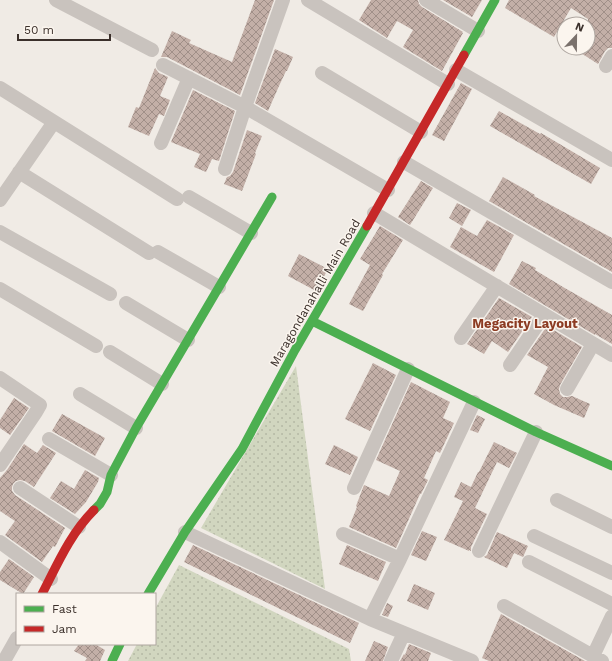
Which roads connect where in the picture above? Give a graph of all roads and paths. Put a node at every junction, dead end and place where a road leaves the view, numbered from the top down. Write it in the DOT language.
graph roads {
  1 [pos="56,0"];
  2 [pos="284,0"];
  3 [pos="308,0"];
  4 [pos="426,0"];
  5 [pos="495,0"];
  6 [pos="478,31"];
  7 [pos="152,50"];
  8 [pos="163,65"];
  9 [pos="456,70"];
  10 [pos="322,73"];
  11 [pos="189,78"];
  12 [pos="448,84"];
  13 [pos="0,88"];
  14 [pos="246,106"];
  15 [pos="54,122"];
  16 [pos="421,132"];
  17 [pos="161,143"];
  18 [pos="612,160"];
  19 [pos="404,162"];
  20 [pos="225,169"];
  21 [pos="19,172"];
  22 [pos="388,190"];
  23 [pos="272,197"];
  24 [pos="0,200"];
  25 [pos="374,213"];
  26 [pos="0,232"];
  27 [pos="251,233"];
  28 [pos="612,282"];
  29 [pos="497,286"];
  30 [pos="219,287"];
  31 [pos="0,289"];
  32 [pos="110,294"];
  33 [pos="126,303"];
  34 [pos="544,315"];
  35 [pos="312,320"];
  36 [pos="462,338"];
  37 [pos="188,340"];
  38 [pos="593,344"];
  39 [pos="96,346"];
  40 [pos="110,352"];
  41 [pos="612,356"];
  42 [pos="510,365"];
  43 [pos="408,369"];
  44 [pos="0,378"];
  45 [pos="162,384"];
  46 [pos="567,389"];
  47 [pos="80,394"];
  48 [pos="474,402"];
  49 [pos="136,428"];
  50 [pos="536,432"];
  51 [pos="49,439"];
  52 [pos="0,465"];
  53 [pos="612,466"];
  54 [pos="111,475"];
  55 [pos="20,488"];
  56 [pos="354,488"];
  57 [pos="557,500"];
  58 [pos="79,527"];
  59 [pos="612,527"];
  60 [pos="185,532"];
  61 [pos="343,534"];
  62 [pos="534,536"];
  63 [pos="0,542"];
  64 [pos="479,551"];
  65 [pos="400,559"];
  66 [pos="529,562"];
  67 [pos="612,573"];
  68 [pos="51,579"];
  69 [pos="43,593"];
  70 [pos="149,593"];
  71 [pos="612,604"];
  72 [pos="504,606"];
  73 [pos="612,616"];
  74 [pos="370,619"];
  75 [pos="404,633"];
  76 [pos="16,640"];
  77 [pos="120,645"];
  78 [pos="453,657"];
  79 [pos="598,658"];
  80 [pos="4,661"];
  81 [pos="112,661"];
  82 [pos="391,661"];
  83 [pos="472,661"];
  1 -- 7 [label="street"];
  2 -- 14 [label="street"];
  3 -- 12 [label="street"];
  4 -- 6 [label="street"];
  5 -- 6 [label="street, Maragondanahalli Main Road"];
  6 -- 9 [label="street, Maragondanahalli Main Road"];
  8 -- 11 [label="street"];
  9 -- 12 [label="street, Maragondanahalli Main Road"];
  9 -- 18 [label="street"];
  10 -- 16 [label="street"];
  11 -- 14 [label="street"];
  11 -- 17 [label="street"];
  12 -- 16 [label="street, Maragondanahalli Main Road"];
  13 -- 15 [label="street"];
  14 -- 20 [label="street"];
  14 -- 22 [label="street"];
  15 -- 21 [label="street"];
  15 -- 27 [label="street"];
  16 -- 19 [label="street, Maragondanahalli Main Road"];
  19 -- 22 [label="street, Maragondanahalli Main Road"];
  19 -- 28 [label="street"];
  21 -- 24 [label="street"];
  21 -- 30 [label="street"];
  22 -- 25 [label="street, Maragondanahalli Main Road"];
  23 -- 27 [label="street"];
  25 -- 29 [label="street"];
  25 -- 35 [label="street, Maragondanahalli Main Road"];
  26 -- 32 [label="street"];
  27 -- 30 [label="street"];
  29 -- 34 [label="street"];
  29 -- 36 [label="street"];
  30 -- 37 [label="street"];
  31 -- 39 [label="street"];
  33 -- 37 [label="street"];
  34 -- 38 [label="street"];
  34 -- 42 [label="street"];
  35 -- 43 [label="street"];
  35 -- 60 [label="street, Maragondanahalli Main Road"];
  37 -- 45 [label="street"];
  38 -- 41 [label="street"];
  38 -- 46 [label="street"];
  40 -- 45 [label="street"];
  43 -- 48 [label="street"];
  43 -- 56 [label="street"];
  44 -- 52 [label="street"];
  45 -- 49 [label="street"];
  47 -- 49 [label="street"];
  48 -- 50 [label="street"];
  48 -- 65 [label="street"];
  49 -- 54 [label="street"];
  50 -- 53 [label="street"];
  50 -- 64 [label="street"];
  51 -- 54 [label="street"];
  54 -- 58 [label="street"];
  55 -- 58 [label="street"];
  57 -- 59 [label="street"];
  58 -- 68 [label="street"];
  60 -- 70 [label="street, Maragondanahalli Main Road"];
  60 -- 74 [label="street"];
  61 -- 65 [label="street"];
  62 -- 67 [label="street"];
  63 -- 68 [label="street"];
  65 -- 74 [label="street"];
  66 -- 71 [label="street"];
  68 -- 69 [label="street"];
  72 -- 79 [label="street"];
  73 -- 79 [label="street"];
  74 -- 75 [label="street"];
  75 -- 78 [label="street"];
  75 -- 82 [label="street"];
  76 -- 80 [label="street"];
  77 -- 81 [label="street"];
  78 -- 83 [label="street"];
}
